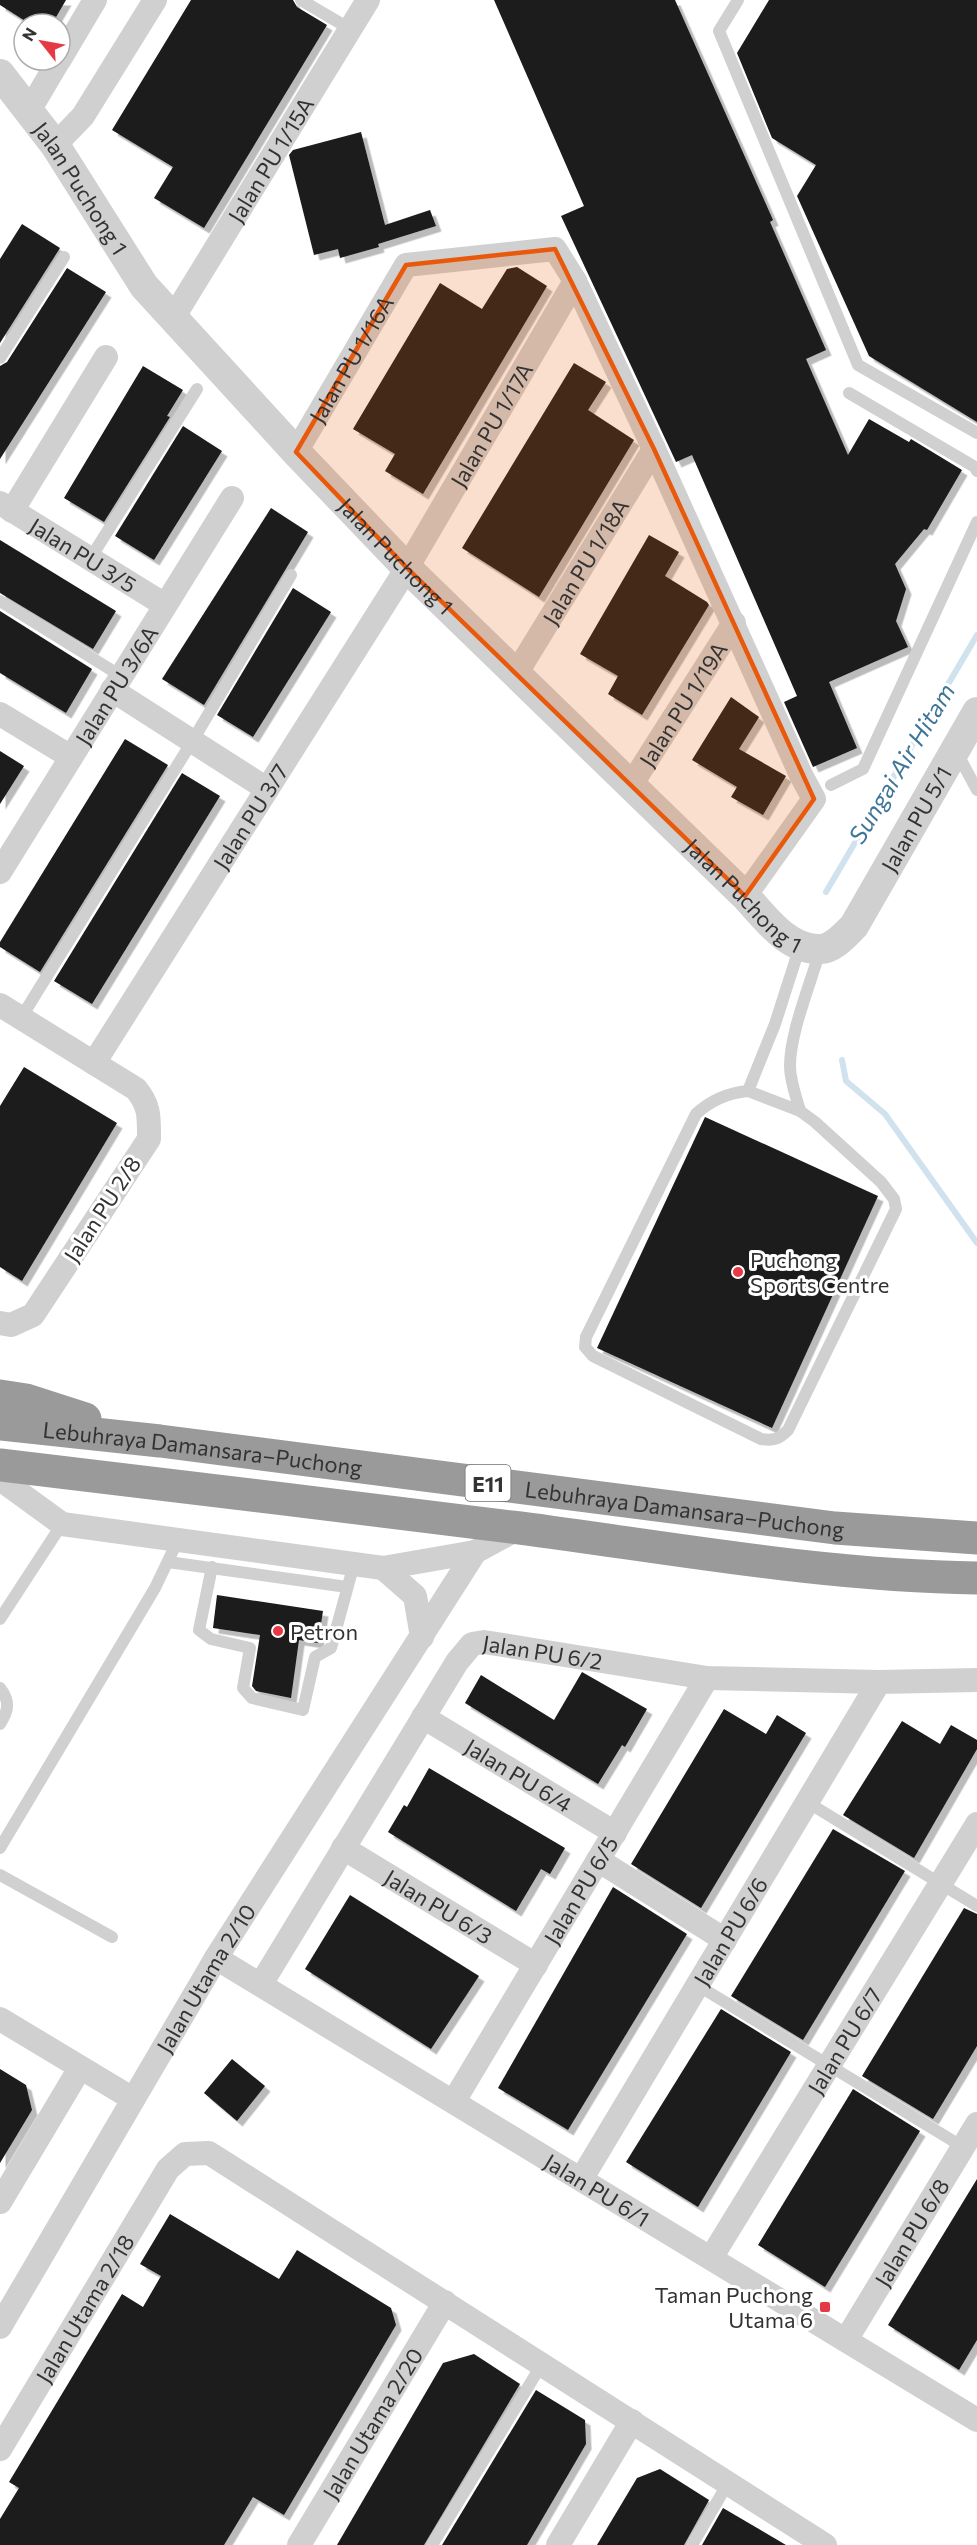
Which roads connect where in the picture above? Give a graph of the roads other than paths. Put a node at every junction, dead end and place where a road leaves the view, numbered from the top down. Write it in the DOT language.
graph roads {
  1 [pos="95,0"];
  2 [pos="155,0"];
  3 [pos="301,0"];
  4 [pos="368,0"];
  5 [pos="738,0"];
  6 [pos="350,28"];
  7 [pos="72,39"];
  8 [pos="52,72"];
  9 [pos="0,74"];
  10 [pos="29,111"];
  11 [pos="55,145"];
  12 [pos="64,257"];
  13 [pos="575,281"];
  14 [pos="173,318"];
  15 [pos="106,357"];
  16 [pos="0,358"];
  17 [pos="197,389"];
  18 [pos="849,393"];
  19 [pos="977,433"];
  20 [pos="654,449"];
  21 [pos="296,453"];
  22 [pos="977,471"];
  23 [pos="232,498"];
  24 [pos="6,507"];
  25 [pos="977,522"];
  26 [pos="90,559"];
  27 [pos="407,568"];
  28 [pos="291,574"];
  29 [pos="0,602"];
  30 [pos="165,605"];
  31 [pos="734,623"];
  32 [pos="516,674"];
  33 [pos="117,683"];
  34 [pos="977,712"];
  35 [pos="0,714"];
  36 [pos="192,740"];
  37 [pos="955,750"];
  38 [pos="71,757"];
  39 [pos="631,785"];
  40 [pos="267,789"];
  41 [pos="977,790"];
  42 [pos="822,792"];
  43 [pos="0,872"];
  44 [pos="745,896"];
  45 [pos="854,926"];
  46 [pos="810,948"];
  47 [pos="8,1015"];
  48 [pos="94,1063"];
  49 [pos="748,1091"];
  50 [pos="800,1111"];
  51 [pos="11,1322"];
  52 [pos="0,1396"];
  53 [pos="0,1424"];
  54 [pos="160,1442"];
  55 [pos="0,1465"];
  56 [pos="0,1479"];
  57 [pos="62,1524"];
  58 [pos="519,1528"];
  59 [pos="977,1538"];
  60 [pos="178,1540"];
  61 [pos="475,1552"];
  62 [pos="168,1562"];
  63 [pos="354,1564"];
  64 [pos="212,1567"];
  65 [pos="383,1568"];
  66 [pos="977,1578"];
  67 [pos="347,1587"];
  68 [pos="0,1619"];
  69 [pos="422,1636"];
  70 [pos="707,1678"];
  71 [pos="977,1680"];
  72 [pos="879,1682"];
  73 [pos="0,1688"];
  74 [pos="423,1717"];
  75 [pos="0,1724"];
  76 [pos="807,1802"];
  77 [pos="977,1824"];
  78 [pos="615,1833"];
  79 [pos="0,1848"];
  80 [pos="343,1848"];
  81 [pos="598,1860"];
  82 [pos="0,1875"];
  83 [pos="940,1884"];
  84 [pos="977,1906"];
  85 [pos="112,1937"];
  86 [pos="724,1940"];
  87 [pos="216,1958"];
  88 [pos="536,1965"];
  89 [pos="261,1984"];
  90 [pos="698,1985"];
  91 [pos="0,2019"];
  92 [pos="829,2066"];
  93 [pos="80,2068"];
  94 [pos="133,2099"];
  95 [pos="454,2102"];
  96 [pos="977,2124"];
  97 [pos="963,2147"];
  98 [pos="582,2178"];
  99 [pos="1,2200"];
  100 [pos="711,2258"];
  101 [pos="445,2302"];
  102 [pos="0,2327"];
  103 [pos="846,2340"];
  104 [pos="542,2364"];
  105 [pos="977,2419"];
  106 [pos="632,2421"];
  107 [pos="0,2449"];
  108 [pos="728,2483"];
  109 [pos="820,2544"];
  110 [pos="298,2545"];
  111 [pos="432,2545"];
  112 [pos="558,2545"];
  113 [pos="692,2545"];
  1 -- 7 [label="street"];
  2 -- 11 [label="street"];
  3 -- 6 [label="lane"];
  4 -- 6 [label="street, Jalan PU 1/15A"];
  5 -- 19 [label="lane"];
  6 -- 14 [label="street, Jalan PU 1/15A"];
  8 -- 10 [label="street"];
  9 -- 10 [label="street, Jalan Puchong 1"];
  10 -- 11 [label="street, Jalan Puchong 1"];
  11 -- 14 [label="street, Jalan Puchong 1"];
  12 -- 16 [label="lane"];
  13 -- 20 [label="street"];
  13 -- 21 [label="street, Jalan PU 1/16A"];
  13 -- 27 [label="street, Jalan PU 1/17A"];
  14 -- 21 [label="street, Jalan Puchong 1"];
  15 -- 24 [label="street"];
  17 -- 26 [label="lane"];
  18 -- 22 [label="lane"];
  20 -- 31 [label="street"];
  20 -- 32 [label="street, Jalan PU 1/18A"];
  21 -- 27 [label="street, Jalan Puchong 1"];
  23 -- 30 [label="street, Jalan PU 3/6A"];
  24 -- 26 [label="street, Jalan PU 3/5"];
  25 -- 42 [label="lane"];
  26 -- 30 [label="street, Jalan PU 3/5"];
  27 -- 32 [label="street, Jalan Puchong 1"];
  27 -- 40 [label="street, Jalan PU 3/7"];
  28 -- 36 [label="lane"];
  29 -- 33 [label="lane"];
  30 -- 33 [label="street, Jalan PU 3/6A"];
  31 -- 39 [label="street, Jalan PU 1/19A"];
  31 -- 42 [label="street"];
  32 -- 39 [label="street, Jalan Puchong 1"];
  33 -- 36 [label="street"];
  33 -- 38 [label="street, Jalan PU 3/6A"];
  34 -- 37 [label="street, Jalan PU 5/1"];
  35 -- 38 [label="street"];
  36 -- 40 [label="street"];
  36 -- 47 [label="lane"];
  37 -- 41 [label="lane"];
  37 -- 45 [label="street, Jalan PU 5/1"];
  38 -- 43 [label="street, Jalan PU 3/6A"];
  39 -- 44 [label="street, Jalan Puchong 1"];
  40 -- 48 [label="street, Jalan PU 3/7"];
  42 -- 44 [label="street"];
  44 -- 46 [label="street, Jalan Puchong 1"];
  45 -- 46 [label="street, Jalan Puchong 1"];
  46 -- 49 [label="lane"];
  46 -- 50 [label="lane"];
  47 -- 48 [label="street"];
  48 -- 51 [label="street, Jalan PU 2/8"];
  49 -- 50 [label="lane"];
  49 -- 50 [label="lane"];
  52 -- 54 [label="highway"];
  53 -- 54 [label="highway, Lebuhraya Damansara–Puchong / E11"];
  54 -- 59 [label="highway, Lebuhraya Damansara–Puchong / E11"];
  55 -- 58 [label="highway, Lebuhraya Damansara–Puchong / E11"];
  56 -- 57 [label="street"];
  57 -- 60 [label="street"];
  57 -- 68 [label="lane"];
  58 -- 61 [label="street, Jalan Utama 2/10"];
  58 -- 66 [label="highway, Lebuhraya Damansara–Puchong / E11"];
  60 -- 62 [label="lane"];
  60 -- 63 [label="street"];
  61 -- 65 [label="street"];
  61 -- 69 [label="street, Jalan Utama 2/10"];
  62 -- 64 [label="lane"];
  62 -- 79 [label="lane"];
  63 -- 65 [label="street"];
  63 -- 67 [label="lane"];
  64 -- 67 [label="lane"];
  64 -- 67 [label="lane"];
  65 -- 69 [label="street"];
  69 -- 87 [label="street, Jalan Utama 2/10"];
  70 -- 72 [label="street, Jalan PU 6/2"];
  70 -- 74 [label="street, Jalan PU 6/2"];
  70 -- 78 [label="street, Jalan PU 6/5"];
  71 -- 72 [label="street, Jalan PU 6/2"];
  72 -- 76 [label="street, Jalan PU 6/6"];
  73 -- 75 [label="lane"];
  74 -- 78 [label="street, Jalan PU 6/4"];
  74 -- 80 [label="street, Jalan PU 6/2"];
  76 -- 83 [label="lane"];
  76 -- 86 [label="street, Jalan PU 6/6"];
  77 -- 83 [label="street, Jalan PU 6/7"];
  78 -- 81 [label="street, Jalan PU 6/5"];
  80 -- 88 [label="street, Jalan PU 6/3"];
  80 -- 89 [label="street, Jalan PU 6/2"];
  81 -- 86 [label="street"];
  81 -- 88 [label="street, Jalan PU 6/5"];
  82 -- 85 [label="lane"];
  83 -- 84 [label="lane"];
  83 -- 92 [label="street, Jalan PU 6/7"];
  86 -- 90 [label="street, Jalan PU 6/6"];
  87 -- 89 [label="street, Jalan PU 6/1"];
  87 -- 94 [label="street, Jalan Utama 2/10"];
  88 -- 95 [label="street, Jalan PU 6/5"];
  89 -- 95 [label="street, Jalan PU 6/1"];
  90 -- 92 [label="lane"];
  90 -- 98 [label="street, Jalan PU 6/6"];
  91 -- 93 [label="street"];
  92 -- 97 [label="lane"];
  92 -- 100 [label="street, Jalan PU 6/7"];
  93 -- 94 [label="street"];
  93 -- 99 [label="street"];
  94 -- 102 [label="street, Jalan Utama 2/10"];
  95 -- 98 [label="street, Jalan PU 6/1"];
  96 -- 97 [label="street, Jalan PU 6/8"];
  97 -- 103 [label="street, Jalan PU 6/8"];
  98 -- 100 [label="street, Jalan PU 6/1"];
  100 -- 103 [label="street, Jalan PU 6/1"];
  101 -- 104 [label="street"];
  101 -- 107 [label="street, Jalan Utama 2/18"];
  101 -- 110 [label="street, Jalan Utama 2/20"];
  103 -- 105 [label="street, Jalan PU 6/1"];
  104 -- 106 [label="street"];
  104 -- 111 [label="lane"];
  106 -- 108 [label="street"];
  106 -- 112 [label="street"];
  108 -- 109 [label="street"];
  108 -- 113 [label="lane"];
}
